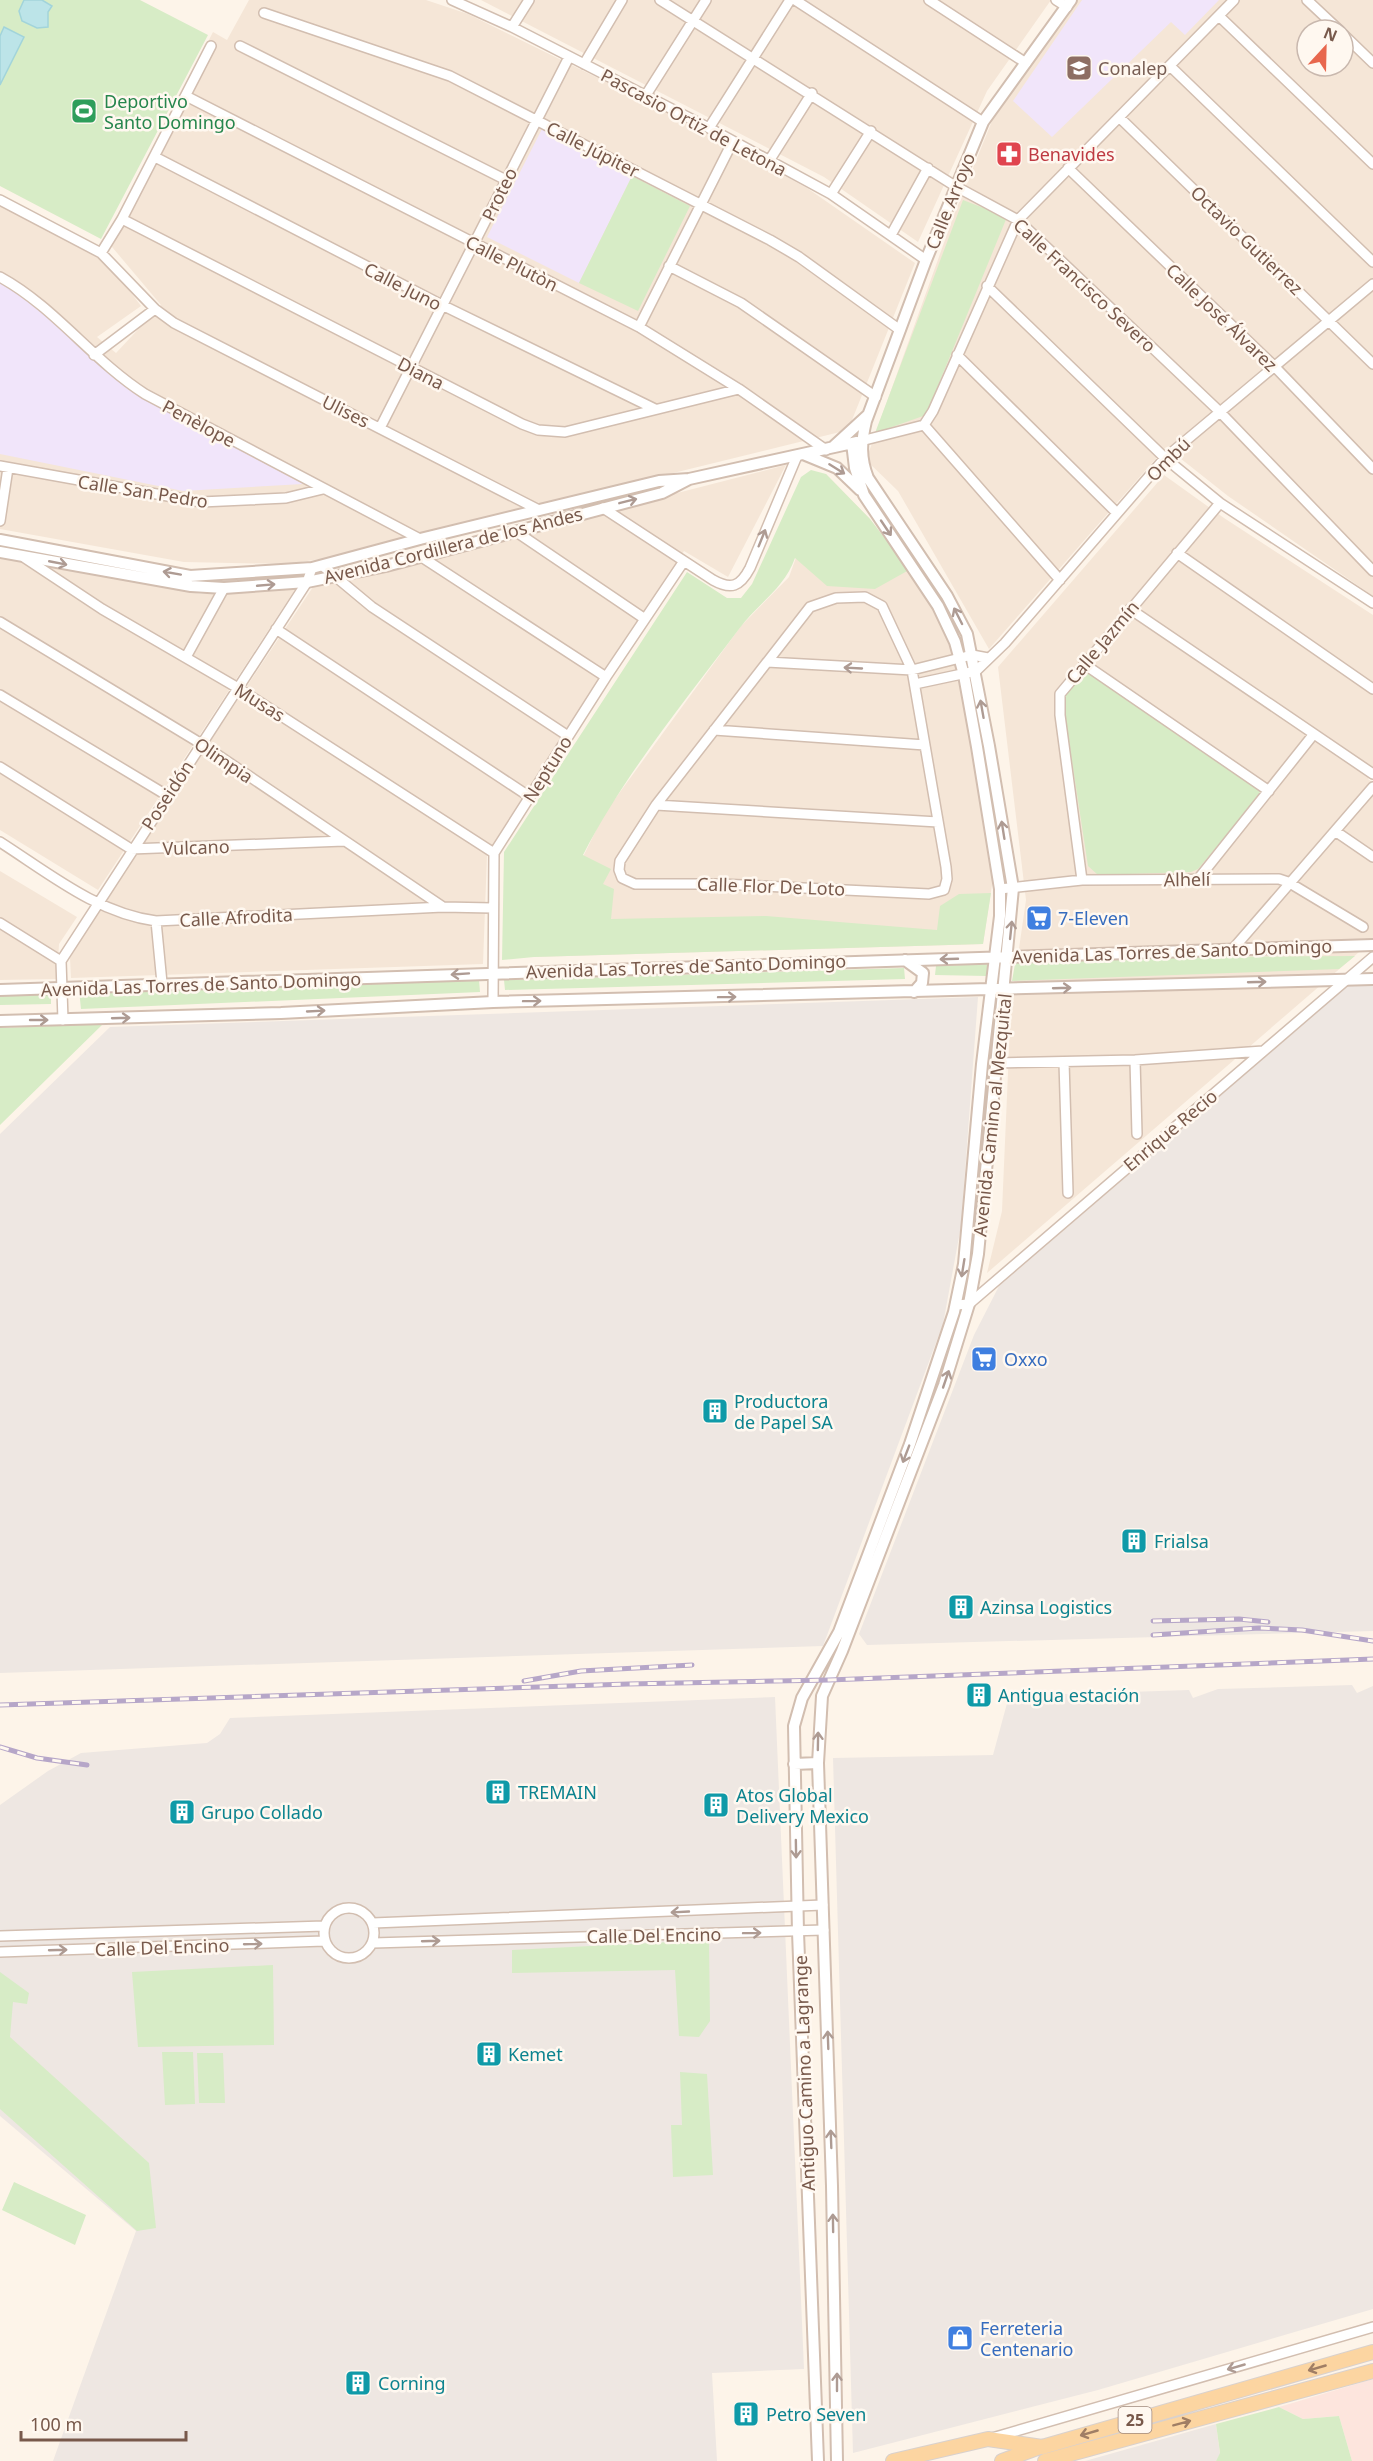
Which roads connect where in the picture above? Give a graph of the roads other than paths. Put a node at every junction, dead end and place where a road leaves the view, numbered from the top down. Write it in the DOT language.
graph roads {
  1 [pos="452,0"];
  2 [pos="529,0"];
  3 [pos="622,0"];
  4 [pos="660,0"];
  5 [pos="706,0"];
  6 [pos="790,0"];
  7 [pos="795,0"];
  8 [pos="929,0"];
  9 [pos="1056,0"];
  10 [pos="1234,0"];
  11 [pos="1307,0"];
  12 [pos="1069,3"];
  13 [pos="264,13"];
  14 [pos="1219,16"];
  15 [pos="1326,18"];
  16 [pos="693,20"];
  17 [pos="512,27"];
  18 [pos="210,46"];
  19 [pos="240,46"];
  20 [pos="1355,46"];
  21 [pos="569,57"];
  22 [pos="753,57"];
  23 [pos="1026,63"];
  24 [pos="1373,63"];
  25 [pos="584,64"];
  26 [pos="1171,67"];
  27 [pos="812,93"];
  28 [pos="646,95"];
  29 [pos="186,96"];
  30 [pos="1120,118"];
  31 [pos="536,119"];
  32 [pos="983,122"];
  33 [pos="709,128"];
  34 [pos="871,131"];
  35 [pos="733,141"];
  36 [pos="155,157"];
  37 [pos="769,161"];
  38 [pos="1373,164"];
  39 [pos="928,168"];
  40 [pos="1068,168"];
  41 [pos="506,180"];
  42 [pos="955,186"];
  43 [pos="831,194"];
  44 [pos="0,200"];
  45 [pos="700,204"];
  46 [pos="122,219"];
  47 [pos="1018,220"];
  48 [pos="891,235"];
  49 [pos="474,244"];
  50 [pos="101,253"];
  51 [pos="926,260"];
  52 [pos="1373,262"];
  53 [pos="669,266"];
  54 [pos="0,277"];
  55 [pos="1373,284"];
  56 [pos="987,286"];
  57 [pos="444,306"];
  58 [pos="155,309"];
  59 [pos="1329,319"];
  60 [pos="639,327"];
  61 [pos="900,330"];
  62 [pos="94,355"];
  63 [pos="957,355"];
  64 [pos="1373,364"];
  65 [pos="1274,366"];
  66 [pos="412,369"];
  67 [pos="739,389"];
  68 [pos="876,397"];
  69 [pos="655,409"];
  70 [pos="1219,411"];
  71 [pos="867,418"];
  72 [pos="924,425"];
  73 [pos="380,428"];
  74 [pos="857,442"];
  75 [pos="829,449"];
  76 [pos="800,455"];
  77 [pos="853,457"];
  78 [pos="1165,458"];
  79 [pos="4,467"];
  80 [pos="1373,470"];
  81 [pos="868,478"];
  82 [pos="689,479"];
  83 [pos="323,489"];
  84 [pos="864,495"];
  85 [pos="1220,502"];
  86 [pos="603,508"];
  87 [pos="539,510"];
  88 [pos="1117,513"];
  89 [pos="0,521"];
  90 [pos="514,531"];
  91 [pos="420,539"];
  92 [pos="0,540"];
  93 [pos="0,552"];
  94 [pos="1177,553"];
  95 [pos="22,556"];
  96 [pos="420,556"];
  97 [pos="684,561"];
  98 [pos="324,567"];
  99 [pos="312,568"];
  100 [pos="1373,571"];
  101 [pos="335,576"];
  102 [pos="1060,580"];
  103 [pos="307,582"];
  104 [pos="224,588"];
  105 [pos="1373,603"];
  106 [pos="1130,609"];
  107 [pos="645,619"];
  108 [pos="0,622"];
  109 [pos="276,629"];
  110 [pos="972,655"];
  111 [pos="186,657"];
  112 [pos="960,658"];
  113 [pos="988,658"];
  114 [pos="767,662"];
  115 [pos="1084,664"];
  116 [pos="912,670"];
  117 [pos="976,671"];
  118 [pos="964,675"];
  119 [pos="606,677"];
  120 [pos="915,684"];
  121 [pos="238,688"];
  122 [pos="1373,689"];
  123 [pos="0,694"];
  124 [pos="714,730"];
  125 [pos="1313,735"];
  126 [pos="568,736"];
  127 [pos="200,743"];
  128 [pos="925,745"];
  129 [pos="0,766"];
  130 [pos="1373,774"];
  131 [pos="1373,787"];
  132 [pos="1269,791"];
  133 [pos="168,796"];
  134 [pos="530,796"];
  135 [pos="656,806"];
  136 [pos="938,822"];
  137 [pos="1335,831"];
  138 [pos="344,841"];
  139 [pos="0,843"];
  140 [pos="131,849"];
  141 [pos="494,854"];
  142 [pos="1373,857"];
  143 [pos="1198,878"];
  144 [pos="1082,880"];
  145 [pos="1288,882"];
  146 [pos="1013,888"];
  147 [pos="1000,890"];
  148 [pos="97,904"];
  149 [pos="443,907"];
  150 [pos="492,908"];
  151 [pos="156,921"];
  152 [pos="0,923"];
  153 [pos="1363,927"];
  154 [pos="1373,945"];
  155 [pos="1233,950"];
  156 [pos="1007,956"];
  157 [pos="994,957"];
  158 [pos="1373,957"];
  159 [pos="905,960"];
  160 [pos="61,961"];
  161 [pos="492,972"];
  162 [pos="1373,979"];
  163 [pos="1346,980"];
  164 [pos="162,983"];
  165 [pos="61,988"];
  166 [pos="0,990"];
  167 [pos="990,990"];
  168 [pos="1004,990"];
  169 [pos="915,992"];
  170 [pos="493,1002"];
  171 [pos="63,1020"];
  172 [pos="0,1021"];
  173 [pos="1263,1051"];
  174 [pos="1135,1060"];
  175 [pos="1064,1062"];
  176 [pos="996,1063"];
  177 [pos="1137,1134"];
  178 [pos="1068,1193"];
  179 [pos="969,1304"];
  180 [pos="956,1305"];
  181 [pos="825,1687"];
  182 [pos="807,1688"];
  183 [pos="818,1763"];
  184 [pos="794,1764"];
  185 [pos="823,1905"];
  186 [pos="797,1906"];
  187 [pos="483,1919"];
  188 [pos="373,1923"];
  189 [pos="324,1926"];
  190 [pos="824,1930"];
  191 [pos="798,1932"];
  192 [pos="0,1936"];
  193 [pos="483,1940"];
  194 [pos="324,1941"];
  195 [pos="373,1943"];
  196 [pos="0,1952"];
  197 [pos="1373,2327"];
  198 [pos="1373,2352"];
  199 [pos="1373,2370"];
  200 [pos="988,2439"];
  201 [pos="1042,2446"];
  202 [pos="903,2460"];
  203 [pos="818,2461"];
  204 [pos="837,2461"];
  205 [pos="1002,2461"];
  206 [pos="1045,2461"];
  1 -- 17 [label="street, Pascasio Ortiz de Letona"];
  2 -- 17 [label="street"];
  3 -- 25 [label="street"];
  4 -- 16 [label="street, Calle Francisco Severo"];
  5 -- 16 [label="street"];
  6 -- 22 [label="street"];
  7 -- 32 [label="street"];
  8 -- 23 [label="street"];
  9 -- 12 [label="street"];
  10 -- 14 [label="street"];
  11 -- 15 [label="street"];
  12 -- 23 [label="street, Calle Arroyo"];
  13 -- 31 [label="street, Calle Júpiter"];
  14 -- 26 [label="street"];
  14 -- 38 [label="street"];
  16 -- 22 [label="street, Calle Francisco Severo"];
  16 -- 28 [label="street"];
  17 -- 21 [label="street, Pascasio Ortiz de Letona"];
  18 -- 29 [label="street"];
  19 -- 41 [label="street"];
  20 -- 24 [label="street"];
  21 -- 25 [label="street, Pascasio Ortiz de Letona"];
  21 -- 31 [label="street, Proteo"];
  22 -- 27 [label="street, Calle Francisco Severo"];
  22 -- 33 [label="street"];
  23 -- 32 [label="street, Calle Arroyo"];
  25 -- 28 [label="street, Pascasio Ortiz de Letona"];
  26 -- 30 [label="street"];
  26 -- 52 [label="street"];
  27 -- 34 [label="street, Calle Francisco Severo"];
  27 -- 37 [label="street"];
  28 -- 33 [label="street, Pascasio Ortiz de Letona"];
  29 -- 36 [label="street"];
  29 -- 49 [label="street, Calle Plutòn"];
  30 -- 40 [label="street"];
  30 -- 59 [label="street, Octavio Gutierrez"];
  31 -- 41 [label="street, Proteo"];
  31 -- 45 [label="street, Calle Júpiter"];
  32 -- 42 [label="street, Calle Arroyo"];
  33 -- 35 [label="street, Pascasio Ortiz de Letona"];
  34 -- 39 [label="street, Calle Francisco Severo"];
  34 -- 43 [label="street"];
  35 -- 37 [label="street, Pascasio Ortiz de Letona"];
  35 -- 45 [label="street"];
  36 -- 46 [label="street"];
  36 -- 57 [label="street, Calle Juno"];
  37 -- 43 [label="street, Pascasio Ortiz de Letona"];
  39 -- 42 [label="street, Calle Francisco Severo"];
  39 -- 48 [label="street"];
  40 -- 47 [label="street"];
  40 -- 65 [label="street, Calle José Álvarez"];
  41 -- 49 [label="street, Proteo"];
  42 -- 47 [label="street, Calle Francisco Severo"];
  42 -- 51 [label="street, Calle Arroyo"];
  43 -- 48 [label="street, Pascasio Ortiz de Letona"];
  44 -- 50 [label="street, Ulises"];
  45 -- 53 [label="street"];
  45 -- 61 [label="street, Calle Júpiter"];
  46 -- 50 [label="street"];
  46 -- 66 [label="street, Diana"];
  47 -- 56 [label="street"];
  47 -- 70 [label="street, Calle Francisco Severo"];
  48 -- 51 [label="street, Pascasio Ortiz de Letona"];
  49 -- 57 [label="street, Proteo"];
  49 -- 60 [label="street, Calle Plutòn"];
  50 -- 58 [label="street, Ulises"];
  51 -- 61 [label="street, Calle Arroyo"];
  53 -- 60 [label="street"];
  53 -- 68 [label="street"];
  54 -- 62 [label="street, Penèlope"];
  55 -- 59 [label="street, Ombú"];
  56 -- 63 [label="street"];
  56 -- 78 [label="street"];
  57 -- 66 [label="street, Proteo"];
  57 -- 69 [label="street, Calle Juno"];
  58 -- 62 [label="street"];
  58 -- 73 [label="street, Ulises"];
  59 -- 64 [label="street, Octavio Gutierrez"];
  59 -- 65 [label="street, Ombú"];
  60 -- 67 [label="street, Calle Plutòn"];
  61 -- 68 [label="street, Calle Arroyo"];
  62 -- 83 [label="street, Penèlope"];
  63 -- 72 [label="street"];
  63 -- 88 [label="street"];
  65 -- 70 [label="street, Ombú"];
  65 -- 80 [label="street, Calle José Álvarez"];
  66 -- 69 [label="street, Diana"];
  66 -- 73 [label="street, Proteo"];
  67 -- 69 [label="street, Diana"];
  67 -- 75 [label="street, Calle Plutòn"];
  68 -- 71 [label="street, Calle Arroyo"];
  70 -- 78 [label="street, Ombú"];
  70 -- 100 [label="street, Calle Francisco Severo"];
  71 -- 74 [label="street, Calle Arroyo"];
  71 -- 75 [label="street"];
  72 -- 74 [label="street"];
  72 -- 102 [label="street"];
  73 -- 87 [label="street, Ulises"];
  74 -- 75 [label="street, Avenida Cordillera de los Andes"];
  74 -- 77 [label="street, Avenida Camino al Mezquital"];
  74 -- 81 [label="street, Avenida Camino al Mezquital"];
  75 -- 76 [label="street, Avenida Cordillera de los Andes"];
  75 -- 77 [label="street"];
  76 -- 82 [label="street, Avenida Cordillera de los Andes"];
  76 -- 84 [label="street, one-way"];
  97 -- 76 [label="street, one-way"];
  77 -- 81 [label="street"];
  77 -- 84 [label="street, Avenida Camino al Mezquital"];
  78 -- 85 [label="street"];
  78 -- 88 [label="street, Ombú"];
  79 -- 83 [label="street, Calle San Pedro"];
  79 -- 89 [label="street"];
  110 -- 81 [label="street, Avenida Camino al Mezquital, one-way"];
  86 -- 82 [label="street, Avenida Cordillera de los Andes, one-way"];
  82 -- 87 [label="street, Avenida Cordillera de los Andes"];
  83 -- 91 [label="street, Penèlope"];
  84 -- 112 [label="street, Avenida Camino al Mezquital, one-way"];
  85 -- 94 [label="street, Calle Jazmín"];
  85 -- 105 [label="street"];
  86 -- 90 [label="street, Avenida Cordillera de los Andes"];
  86 -- 97 [label="street"];
  87 -- 91 [label="street, Avenida Cordillera de los Andes"];
  88 -- 102 [label="street, Ombú"];
  90 -- 96 [label="street, Avenida Cordillera de los Andes"];
  90 -- 107 [label="street"];
  91 -- 98 [label="street, Avenida Cordillera de los Andes"];
  99 -- 92 [label="street, Avenida Cordillera de los Andes, one-way"];
  93 -- 95 [label="street, Avenida Cordillera de los Andes"];
  94 -- 106 [label="street, Calle Jazmín"];
  94 -- 122 [label="street"];
  95 -- 104 [label="street, Avenida Cordillera de los Andes, one-way"];
  95 -- 111 [label="street, Musas"];
  96 -- 101 [label="street, Avenida Cordillera de los Andes"];
  96 -- 119 [label="street"];
  97 -- 107 [label="street, Neptuno"];
  98 -- 99 [label="street, Avenida Cordillera de los Andes"];
  98 -- 101 [label="street"];
  99 -- 103 [label="street, Poseidón"];
  101 -- 103 [label="street, Avenida Cordillera de los Andes"];
  101 -- 126 [label="street"];
  102 -- 113 [label="street, Ombú"];
  104 -- 103 [label="street, Avenida Cordillera de los Andes, one-way"];
  103 -- 109 [label="street, Poseidón"];
  104 -- 111 [label="street"];
  106 -- 115 [label="street, Calle Jazmín"];
  106 -- 125 [label="street"];
  107 -- 119 [label="street, Neptuno"];
  108 -- 127 [label="street, Olimpia"];
  109 -- 121 [label="street, Poseidón"];
  109 -- 134 [label="street"];
  110 -- 112 [label="street"];
  110 -- 113 [label="street"];
  110 -- 117 [label="street, Avenida Camino al Mezquital"];
  111 -- 121 [label="street, Musas"];
  112 -- 116 [label="street"];
  112 -- 118 [label="street, Avenida Camino al Mezquital"];
  113 -- 117 [label="street, Ombú"];
  116 -- 114 [label="street, one-way"];
  114 -- 116 [label="street"];
  114 -- 124 [label="street"];
  115 -- 132 [label="street"];
  115 -- 144 [label="street, Calle Jazmín"];
  116 -- 120 [label="street"];
  117 -- 118 [label="street"];
  146 -- 117 [label="street, Avenida Camino al Mezquital, one-way"];
  118 -- 120 [label="street"];
  118 -- 147 [label="street, Avenida Camino al Mezquital"];
  119 -- 126 [label="street, Neptuno"];
  120 -- 128 [label="street"];
  121 -- 127 [label="street, Poseidón"];
  121 -- 141 [label="street, Musas"];
  123 -- 133 [label="street"];
  124 -- 128 [label="street"];
  124 -- 135 [label="street"];
  125 -- 130 [label="street"];
  125 -- 132 [label="street"];
  126 -- 134 [label="street, Neptuno"];
  127 -- 133 [label="street, Poseidón"];
  127 -- 138 [label="street, Olimpia"];
  128 -- 136 [label="street"];
  129 -- 140 [label="street"];
  131 -- 137 [label="street"];
  132 -- 143 [label="street"];
  133 -- 140 [label="street, Poseidón"];
  134 -- 141 [label="street, Neptuno"];
  135 -- 136 [label="street"];
  135 -- 136 [label="street, Calle Flor De Loto"];
  137 -- 142 [label="street"];
  137 -- 145 [label="street"];
  138 -- 140 [label="street, Vulcano"];
  138 -- 149 [label="street, Olimpia"];
  139 -- 148 [label="street, Calle Afrodita"];
  140 -- 148 [label="street, Poseidón"];
  141 -- 150 [label="street, Neptuno"];
  143 -- 144 [label="street, Alhelí"];
  143 -- 145 [label="street, Alhelí"];
  144 -- 146 [label="street, Alhelí"];
  145 -- 153 [label="street, Alhelí"];
  145 -- 155 [label="street"];
  146 -- 147 [label="street, Alhelí"];
  156 -- 146 [label="street, Avenida Camino al Mezquital, one-way"];
  147 -- 157 [label="street, Avenida Camino al Mezquital"];
  148 -- 151 [label="street, Calle Afrodita"];
  148 -- 160 [label="street, Poseidón"];
  149 -- 150 [label="street, Calle Afrodita"];
  149 -- 151 [label="street, Calle Afrodita"];
  150 -- 161 [label="street, Neptuno"];
  151 -- 164 [label="street"];
  152 -- 160 [label="street"];
  154 -- 155 [label="street, Avenida Las Torres de Santo Domingo"];
  155 -- 156 [label="street, Avenida Las Torres de Santo Domingo"];
  156 -- 157 [label="street, Avenida Las Torres de Santo Domingo"];
  156 -- 168 [label="street, Avenida Camino al Mezquital"];
  157 -- 159 [label="street, Avenida Las Torres de Santo Domingo, one-way"];
  157 -- 167 [label="street, Avenida Camino al Mezquital"];
  158 -- 163 [label="street, Enrique Recio"];
  159 -- 161 [label="street, Avenida Las Torres de Santo Domingo"];
  159 -- 169 [label="street"];
  160 -- 165 [label="street"];
  161 -- 164 [label="street, Avenida Las Torres de Santo Domingo, one-way"];
  161 -- 170 [label="street, Neptuno"];
  162 -- 163 [label="street, Avenida Las Torres de Santo Domingo"];
  168 -- 163 [label="street, Avenida Las Torres de Santo Domingo, one-way"];
  163 -- 173 [label="street, Enrique Recio"];
  164 -- 165 [label="street, Avenida Las Torres de Santo Domingo"];
  165 -- 166 [label="street, Avenida Las Torres de Santo Domingo"];
  165 -- 171 [label="street"];
  167 -- 168 [label="street, Avenida Las Torres de Santo Domingo"];
  167 -- 169 [label="street, Avenida Las Torres de Santo Domingo"];
  167 -- 180 [label="street, Avenida Camino al Mezquital, one-way"];
  168 -- 176 [label="street, Avenida Camino al Mezquital"];
  170 -- 169 [label="street, Avenida Las Torres de Santo Domingo, one-way"];
  171 -- 170 [label="street, Avenida Las Torres de Santo Domingo, one-way"];
  172 -- 171 [label="street, Avenida Las Torres de Santo Domingo, one-way"];
  173 -- 174 [label="street"];
  173 -- 179 [label="street, Enrique Recio"];
  174 -- 175 [label="street"];
  174 -- 177 [label="street"];
  175 -- 176 [label="street"];
  175 -- 178 [label="street"];
  176 -- 179 [label="street, Avenida Camino al Mezquital"];
  179 -- 180 [label="street"];
  181 -- 179 [label="street, Avenida Camino al Mezquital, one-way"];
  180 -- 182 [label="street, Avenida Camino al Mezquital, one-way"];
  183 -- 181 [label="street, Antiguo Camino a Lagrange, one-way"];
  182 -- 184 [label="street, Antiguo Camino a Lagrange"];
  183 -- 184 [label="street"];
  183 -- 185 [label="street, Antiguo Camino a Lagrange"];
  184 -- 186 [label="street, Antiguo Camino a Lagrange, one-way"];
  185 -- 186 [label="street, Calle Del Encino"];
  185 -- 190 [label="street, Antiguo Camino a Lagrange"];
  186 -- 187 [label="street, Calle Del Encino, one-way"];
  186 -- 191 [label="street, Antiguo Camino a Lagrange"];
  187 -- 188 [label="street, Calle Del Encino"];
  187 -- 193 [label="street"];
  188 -- 189 [label="street"];
  188 -- 195 [label="street"];
  189 -- 192 [label="street, Calle Del Encino"];
  189 -- 194 [label="street"];
  190 -- 191 [label="street, Calle Del Encino"];
  204 -- 190 [label="street, Antiguo Camino a Lagrange, one-way"];
  193 -- 191 [label="street, Calle Del Encino, one-way"];
  191 -- 203 [label="street, Antiguo Camino a Lagrange"];
  195 -- 193 [label="street, Calle Del Encino, one-way"];
  194 -- 195 [label="street"];
  196 -- 194 [label="street, Calle Del Encino, one-way"];
  197 -- 200 [label="street, one-way"];
  198 -- 201 [label="main road, 25, one-way"];
  206 -- 199 [label="main road, 25, one-way"];
  200 -- 201 [label="main road, 25"];
  200 -- 202 [label="main road, 25"];
  201 -- 205 [label="main road"];
}
